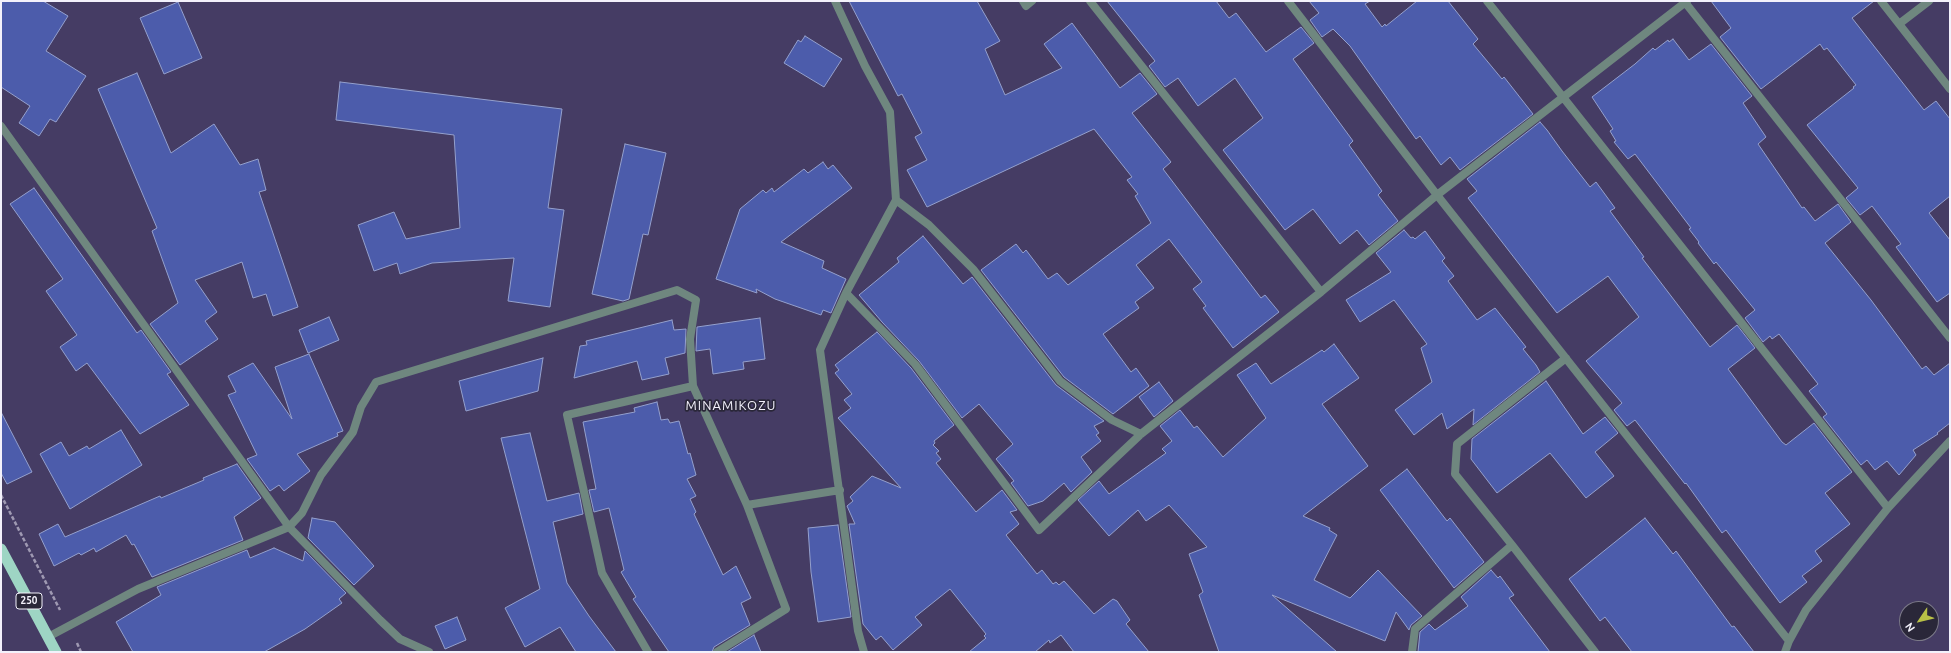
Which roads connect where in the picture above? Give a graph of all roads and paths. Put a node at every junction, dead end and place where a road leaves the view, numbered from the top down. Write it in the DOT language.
graph roads {
  1 [pos="835,1"];
  2 [pos="1023,1"];
  3 [pos="1032,1"];
  4 [pos="1090,1"];
  5 [pos="1288,1"];
  6 [pos="1487,1"];
  7 [pos="1685,1"];
  8 [pos="1881,1"];
  9 [pos="1929,1"];
  10 [pos="1899,24"];
  11 [pos="1950,89"];
  12 [pos="1564,98"];
  13 [pos="1,126"];
  14 [pos="1437,196"];
  15 [pos="896,200"];
  16 [pos="1322,292"];
  17 [pos="846,293"];
  18 [pos="1950,338"];
  19 [pos="1566,358"];
  20 [pos="693,386"];
  21 [pos="1141,434"];
  22 [pos="1950,441"];
  23 [pos="840,490"];
  24 [pos="1,495"];
  25 [pos="747,505"];
  26 [pos="1888,508"];
  27 [pos="289,527"];
  28 [pos="1512,545"];
  29 [pos="1,549"];
  30 [pos="69,626"];
  31 [pos="48,637"];
  32 [pos="1789,641"];
  33 [pos="56,652"];
  34 [pos="81,652"];
  35 [pos="430,652"];
  36 [pos="648,652"];
  37 [pos="717,652"];
  38 [pos="864,652"];
  39 [pos="1412,652"];
  40 [pos="1596,652"];
  41 [pos="1785,652"];
  1 -- 15 [label="street"];
  2 -- 3 [label="street"];
  4 -- 16 [label="street"];
  5 -- 14 [label="street"];
  6 -- 12 [label="street"];
  7 -- 12 [label="street"];
  7 -- 18 [label="street"];
  8 -- 10 [label="street"];
  9 -- 10 [label="street"];
  10 -- 11 [label="street"];
  12 -- 14 [label="street"];
  12 -- 26 [label="street"];
  13 -- 27 [label="street"];
  14 -- 16 [label="street"];
  14 -- 19 [label="street"];
  15 -- 17 [label="street"];
  15 -- 21 [label="street"];
  16 -- 21 [label="street"];
  17 -- 21 [label="street"];
  17 -- 23 [label="street"];
  19 -- 28 [label="street"];
  19 -- 32 [label="street"];
  20 -- 25 [label="street"];
  20 -- 27 [label="street"];
  20 -- 36 [label="street"];
  22 -- 26 [label="street"];
  23 -- 25 [label="street"];
  23 -- 38 [label="street"];
  24 -- 30 [label="path"];
  25 -- 37 [label="street"];
  26 -- 32 [label="street"];
  27 -- 30 [label="street"];
  27 -- 35 [label="street"];
  28 -- 39 [label="street"];
  28 -- 40 [label="street"];
  29 -- 31 [label="highway, 250"];
  30 -- 31 [label="street"];
  30 -- 34 [label="path"];
  31 -- 33 [label="highway, 250"];
  32 -- 41 [label="street"];
}
